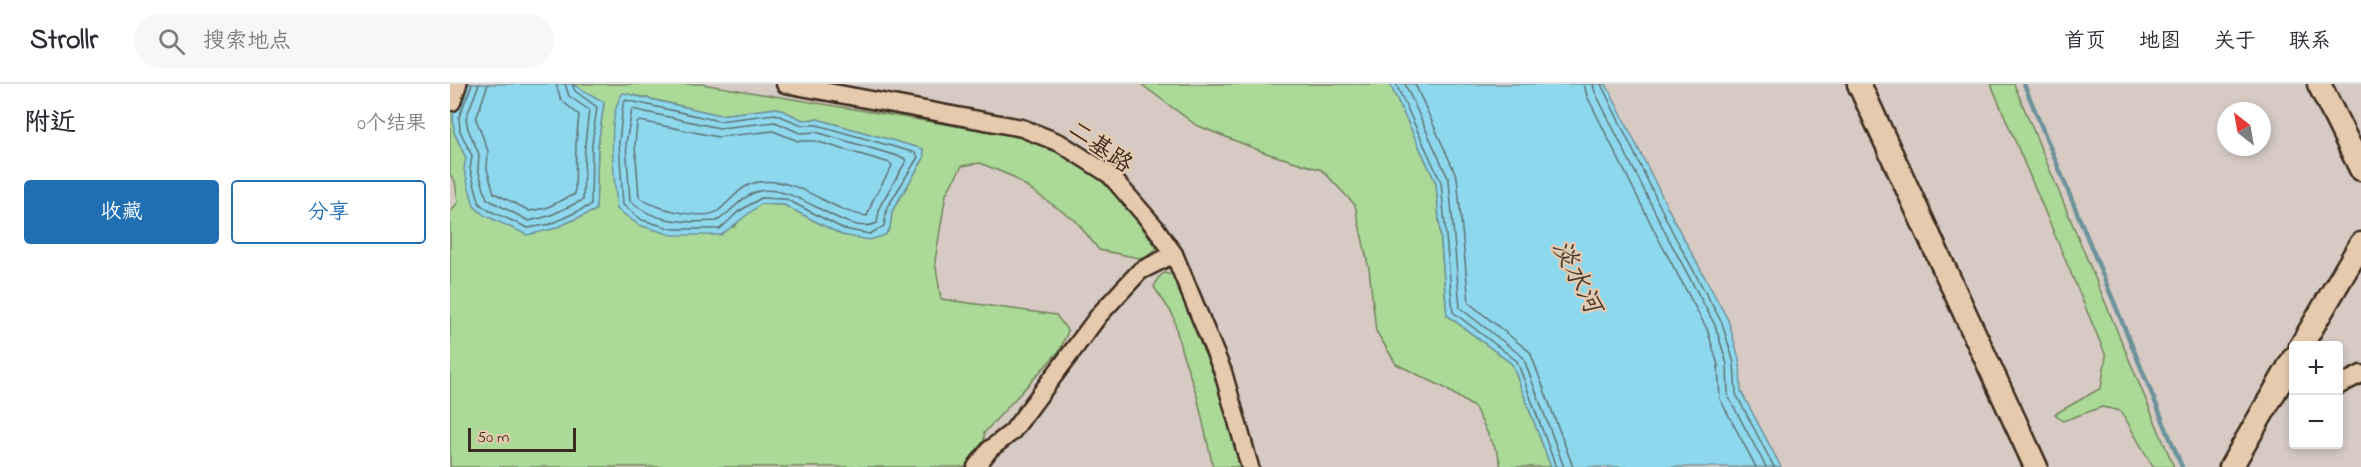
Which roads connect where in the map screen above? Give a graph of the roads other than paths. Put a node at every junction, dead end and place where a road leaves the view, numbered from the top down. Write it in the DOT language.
graph roads {
  1 [pos="458,84"];
  2 [pos="785,84"];
  3 [pos="1859,84"];
  4 [pos="2319,84"];
  5 [pos="452,102"];
  6 [pos="2361,169"];
  7 [pos="2361,244"];
  8 [pos="1174,254"];
  9 [pos="2303,341"];
  10 [pos="2289,367"];
  11 [pos="2361,374"];
  12 [pos="2343,384"];
  13 [pos="976,467"];
  14 [pos="1250,467"];
  15 [pos="2036,467"];
  16 [pos="2231,467"];
  1 -- 5 [label="street"];
  2 -- 8 [label="street, 二基路"];
  3 -- 15 [label="street"];
  4 -- 6 [label="street"];
  7 -- 9 [label="street"];
  8 -- 13 [label="street"];
  8 -- 14 [label="street, 二基路"];
  10 -- 16 [label="street"];
  11 -- 12 [label="street"];
}
